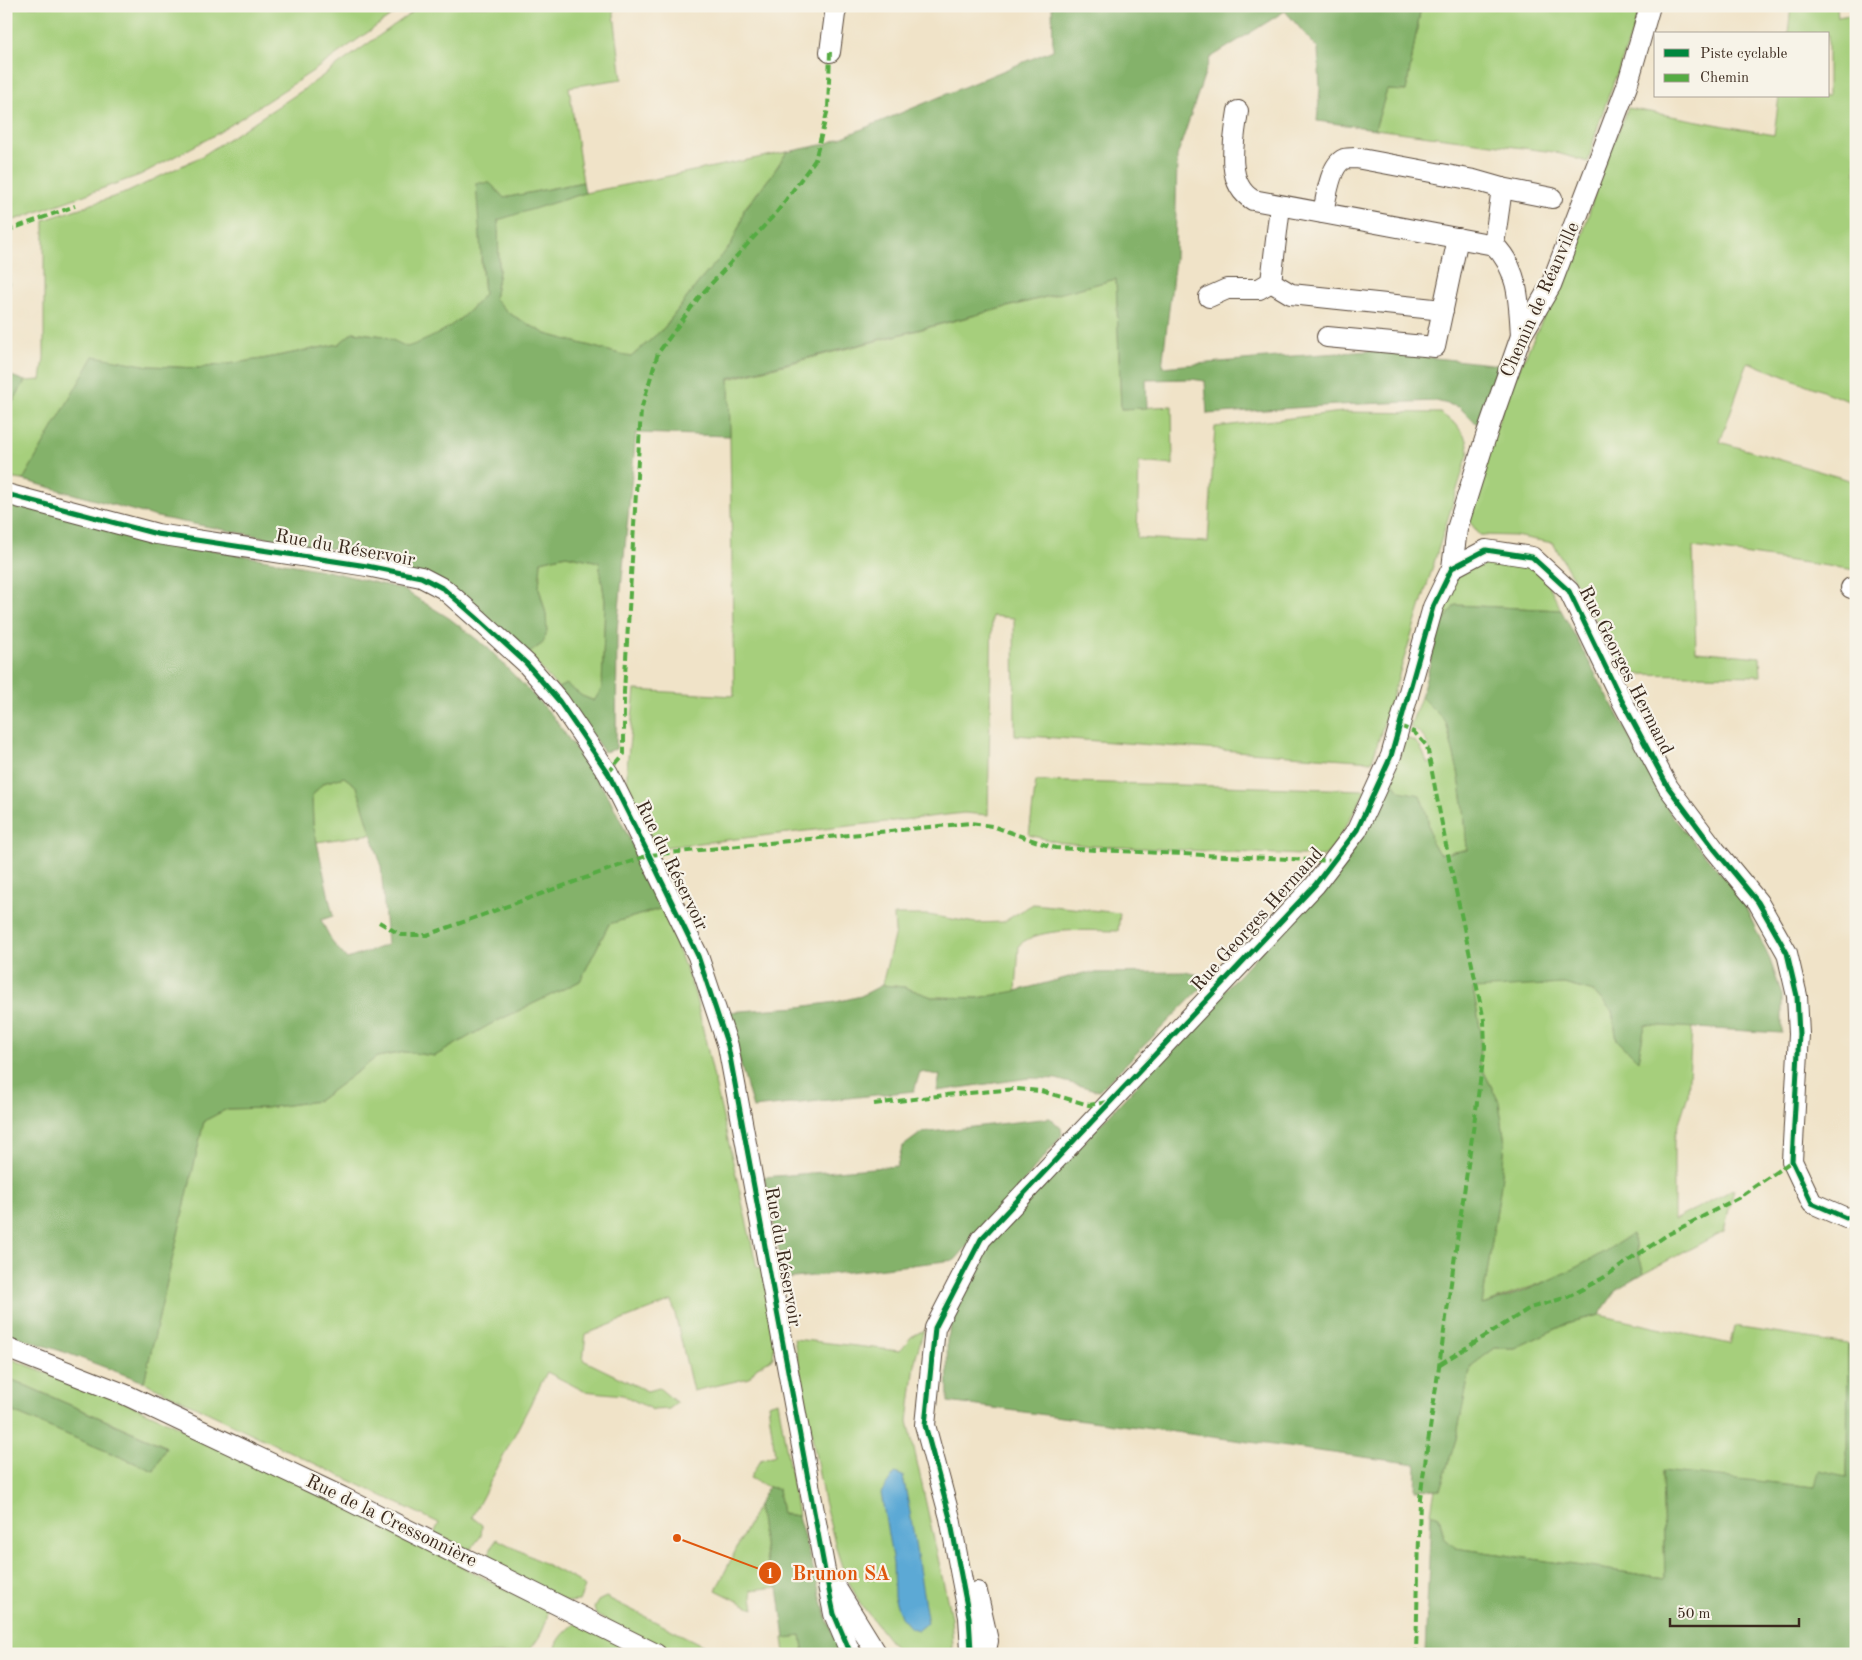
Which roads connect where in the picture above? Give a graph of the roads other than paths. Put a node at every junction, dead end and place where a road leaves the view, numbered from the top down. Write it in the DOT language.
graph roads {
  1 [pos="838,6"];
  2 [pos="1650,6"];
  3 [pos="830,52"];
  4 [pos="1238,111"];
  5 [pos="1502,188"];
  6 [pos="1552,198"];
  7 [pos="1280,206"];
  8 [pos="1323,213"];
  9 [pos="1458,238"];
  10 [pos="1494,245"];
  11 [pos="1271,282"];
  12 [pos="1209,297"];
  13 [pos="1443,310"];
  14 [pos="1521,336"];
  15 [pos="1327,338"];
  16 [pos="6,494"];
  17 [pos="1452,568"];
  18 [pos="1856,1216"];
  19 [pos="6,1348"];
  20 [pos="950,1518"];
  21 [pos="825,1571"];
  22 [pos="656,1654"];
  23 [pos="851,1654"];
  24 [pos="877,1654"];
  25 [pos="970,1654"];
  26 [pos="985,1654"];
  1 -- 3 [label="street"];
  2 -- 14 [label="street, Chemin de Réanville"];
  4 -- 7 [label="street"];
  5 -- 6 [label="street"];
  5 -- 8 [label="street"];
  5 -- 10 [label="street"];
  7 -- 8 [label="street"];
  7 -- 11 [label="street"];
  8 -- 9 [label="street"];
  9 -- 10 [label="street"];
  9 -- 13 [label="street"];
  10 -- 14 [label="street"];
  11 -- 12 [label="street"];
  11 -- 13 [label="street"];
  13 -- 15 [label="street"];
  14 -- 17 [label="street, Chemin de Réanville"];
  16 -- 21 [label="street, Rue du Réservoir"];
  17 -- 18 [label="street, Rue Georges Hermand"];
  17 -- 20 [label="street, Rue Georges Hermand"];
  19 -- 22 [label="street, Rue de la Cressonnière"];
  20 -- 25 [label="street, Rue Georges Hermand"];
  20 -- 26 [label="street, Rue Georges Hermand"];
  21 -- 23 [label="street, Rue du Réservoir"];
  21 -- 24 [label="street, Rue du Réservoir"];
}
